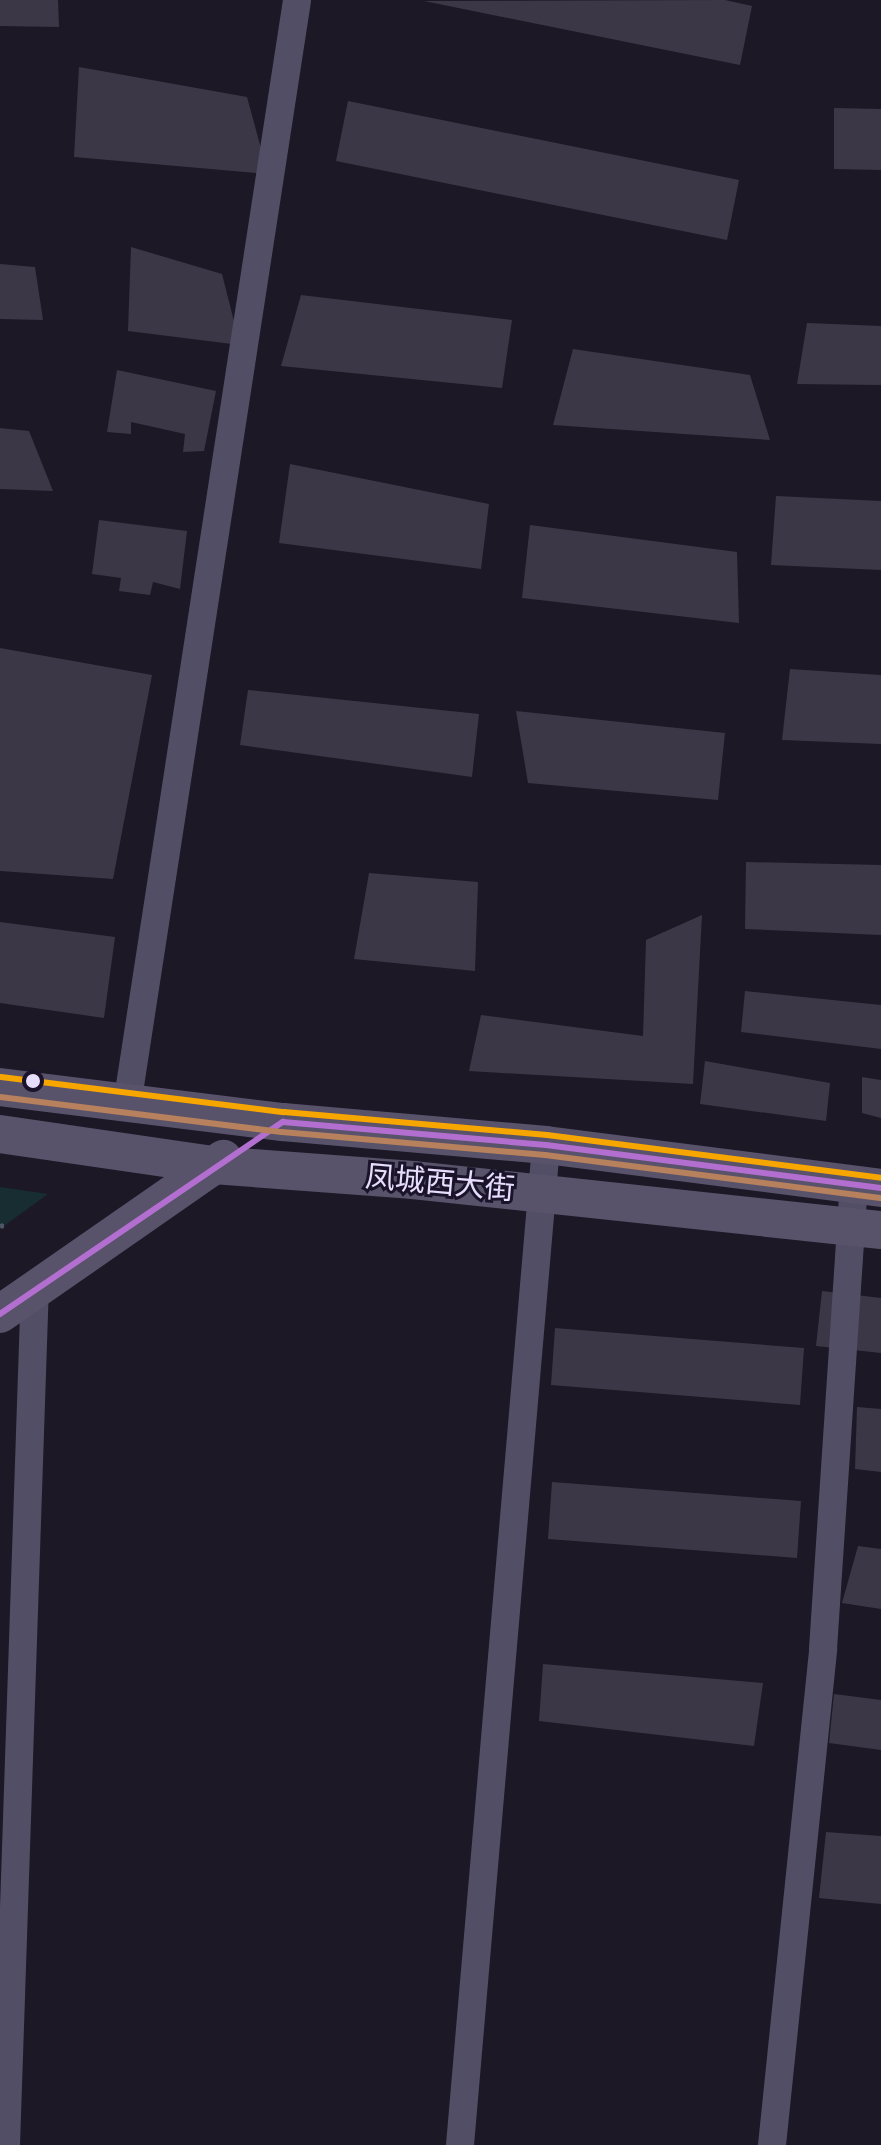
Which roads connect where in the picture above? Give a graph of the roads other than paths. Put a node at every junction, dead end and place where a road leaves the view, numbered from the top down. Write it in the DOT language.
graph roads {
  1 [pos="297,0"];
  2 [pos="0,1087"];
  3 [pos="127,1105"];
  4 [pos="283,1122"];
  5 [pos="0,1134"];
  6 [pos="546,1145"];
  7 [pos="213,1165"];
  8 [pos="867,1187"];
  9 [pos="542,1193"];
  10 [pos="866,1228"];
  11 [pos="35,1285"];
  12 [pos="0,1314"];
  13 [pos="6,2145"];
  14 [pos="460,2145"];
  15 [pos="772,2145"];
  1 -- 3 [label="street"];
  2 -- 3 [label="main road, 凤城西大街"];
  3 -- 4 [label="main road, 凤城西大街"];
  4 -- 6 [label="main road, 凤城西大街"];
  4 -- 7 [label="main road"];
  5 -- 7 [label="main road, 凤城西大街"];
  6 -- 8 [label="main road, 凤城西大街"];
  6 -- 9 [label="street"];
  7 -- 9 [label="main road, 凤城西大街"];
  7 -- 11 [label="main road"];
  8 -- 10 [label="street"];
  9 -- 10 [label="main road, 凤城西大街"];
  9 -- 14 [label="street"];
  10 -- 15 [label="street"];
  11 -- 12 [label="main road"];
  11 -- 13 [label="street"];
}
